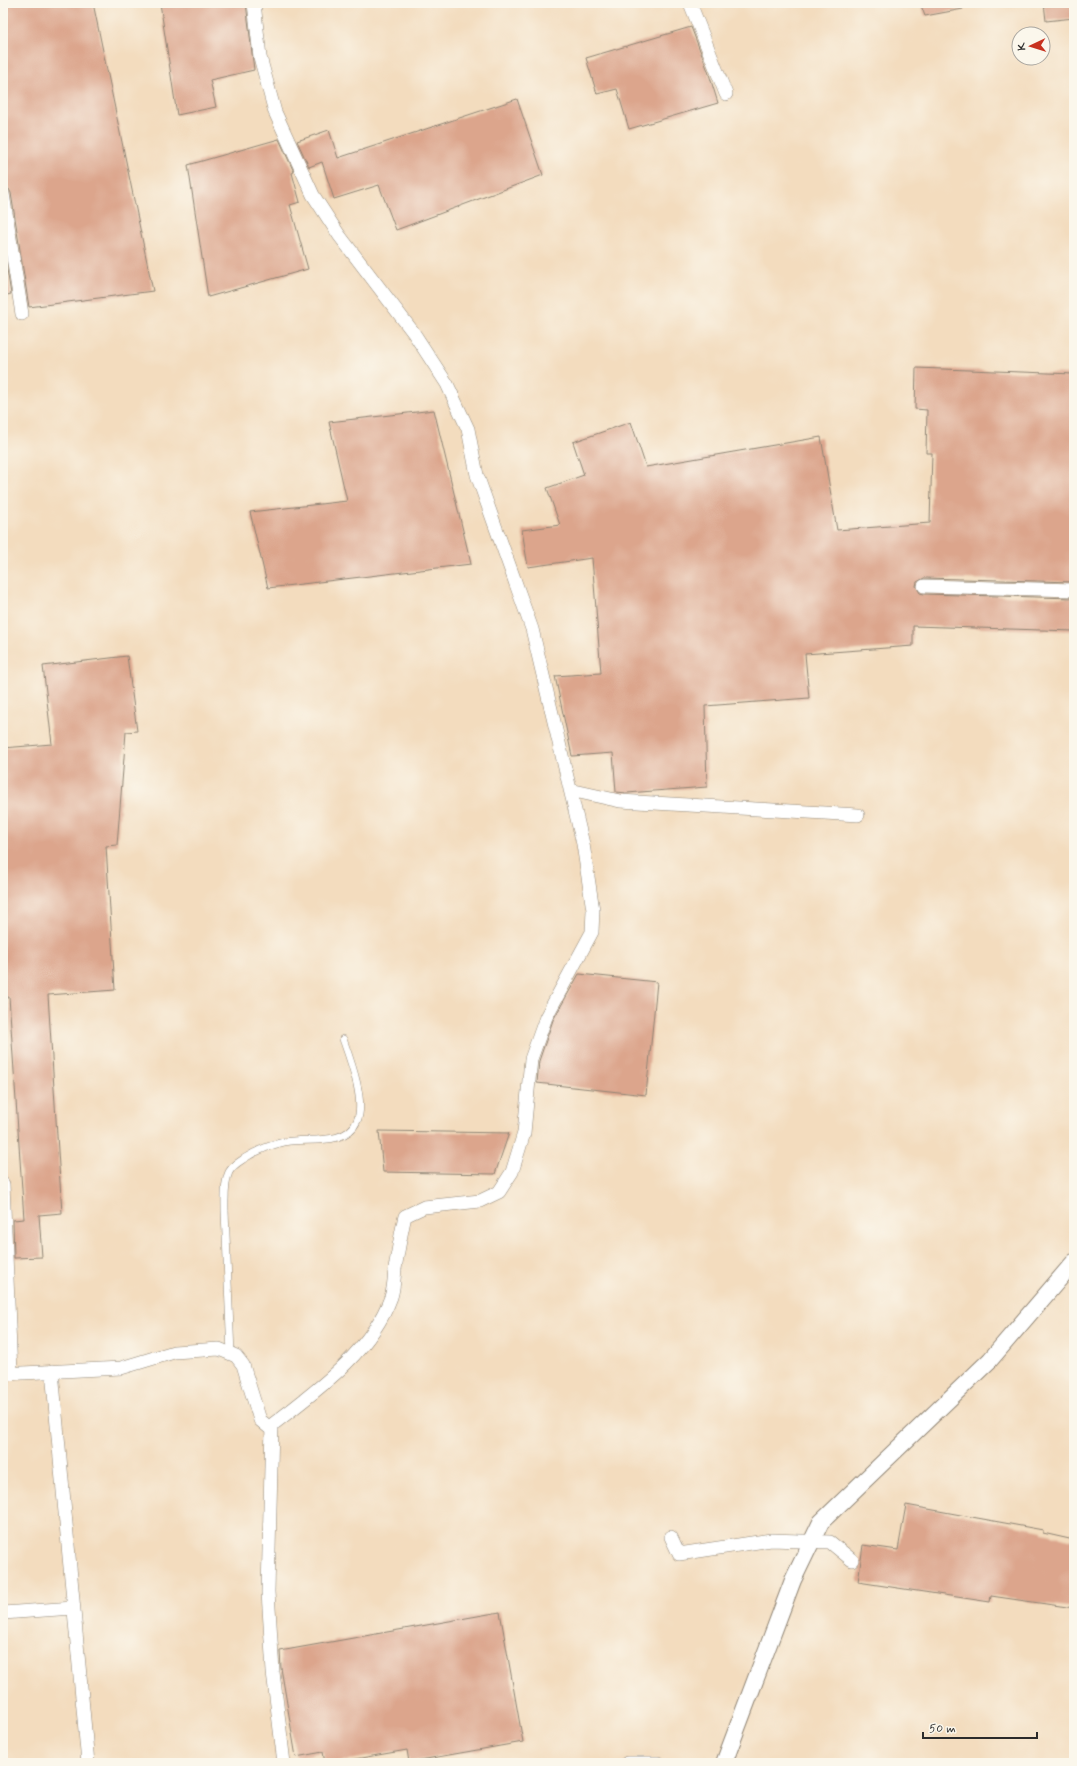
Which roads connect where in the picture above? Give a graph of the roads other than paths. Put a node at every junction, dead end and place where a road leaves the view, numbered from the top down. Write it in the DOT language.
graph roads {
  1 [pos="254,3"];
  2 [pos="690,3"];
  3 [pos="726,94"];
  4 [pos="3,194"];
  5 [pos="22,314"];
  6 [pos="924,586"];
  7 [pos="1074,590"];
  8 [pos="570,790"];
  9 [pos="858,815"];
  10 [pos="344,1039"];
  11 [pos="3,1184"];
  12 [pos="1074,1262"];
  13 [pos="231,1354"];
  14 [pos="52,1371"];
  15 [pos="7,1373"];
  16 [pos="272,1430"];
  17 [pos="671,1538"];
  18 [pos="811,1542"];
  19 [pos="852,1560"];
  20 [pos="73,1608"];
  21 [pos="3,1613"];
  22 [pos="88,1763"];
  23 [pos="284,1763"];
  24 [pos="627,1763"];
  25 [pos="658,1763"];
  26 [pos="724,1763"];
  1 -- 8 [label="street"];
  2 -- 3 [label="street"];
  4 -- 5 [label="street"];
  6 -- 7 [label="street"];
  8 -- 9 [label="street"];
  8 -- 16 [label="street"];
  10 -- 13 [label="lane"];
  11 -- 15 [label="street"];
  12 -- 18 [label="street"];
  13 -- 14 [label="street"];
  13 -- 16 [label="street"];
  14 -- 15 [label="street"];
  14 -- 20 [label="street"];
  16 -- 23 [label="street"];
  17 -- 18 [label="street"];
  18 -- 19 [label="street"];
  18 -- 26 [label="street"];
  20 -- 21 [label="street"];
  20 -- 22 [label="street"];
  24 -- 25 [label="street"];
}
